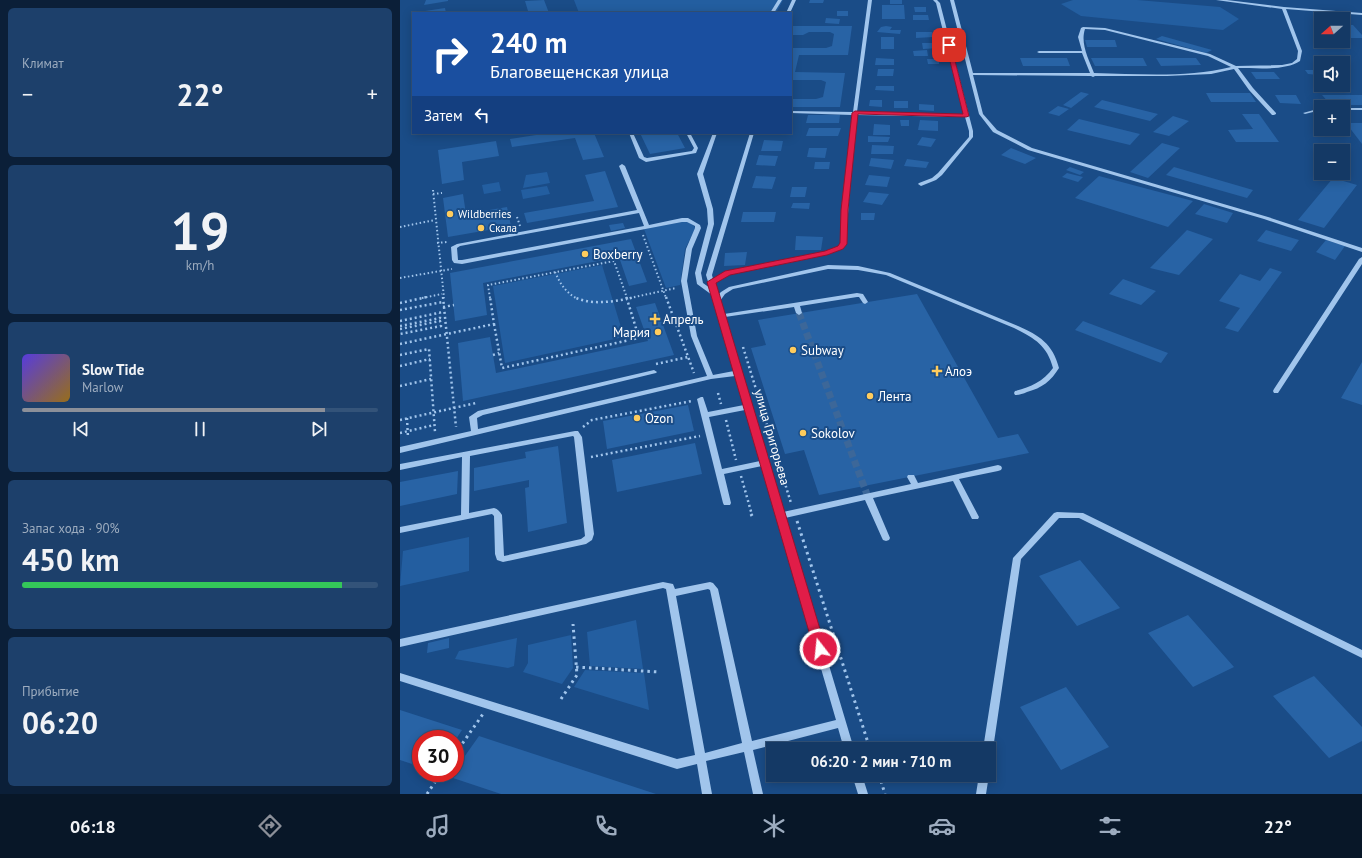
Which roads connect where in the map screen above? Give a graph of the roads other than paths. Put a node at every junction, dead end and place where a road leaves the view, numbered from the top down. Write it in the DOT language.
graph roads {
  1 [pos="780,0"];
  2 [pos="794,0"];
  3 [pos="870,0"];
  4 [pos="936,0"];
  5 [pos="952,0"];
  6 [pos="1218,0"];
  7 [pos="1284,8"];
  8 [pos="1362,8"];
  9 [pos="773,12"];
  10 [pos="788,12"];
  11 [pos="1360,14"];
  12 [pos="1039,52"];
  13 [pos="1084,52"];
  14 [pos="1235,67"];
  15 [pos="970,74"];
  16 [pos="1093,76"];
  17 [pos="1350,109"];
  18 [pos="1362,109"];
  19 [pos="1314,111"];
  20 [pos="792,112"];
  21 [pos="855,113"];
  22 [pos="1305,113"];
  23 [pos="1274,114"];
  24 [pos="966,116"];
  25 [pos="630,134"];
  26 [pos="689,134"];
  27 [pos="715,134"];
  28 [pos="752,134"];
  29 [pos="622,166"];
  30 [pos="921,184"];
  31 [pos="641,211"];
  32 [pos="647,227"];
  33 [pos="1362,250"];
  34 [pos="1362,259"];
  35 [pos="711,282"];
  36 [pos="716,297"];
  37 [pos="866,302"];
  38 [pos="796,304"];
  39 [pos="799,313"];
  40 [pos="722,316"];
  41 [pos="654,372"];
  42 [pos="738,373"];
  43 [pos="712,377"];
  44 [pos="1276,391"];
  45 [pos="1017,393"];
  46 [pos="701,399"];
  47 [pos="748,407"];
  48 [pos="705,415"];
  49 [pos="474,433"];
  50 [pos="400,450"];
  51 [pos="466,454"];
  52 [pos="765,463"];
  53 [pos="400,467"];
  54 [pos="998,468"];
  55 [pos="719,472"];
  56 [pos="911,477"];
  57 [pos="955,478"];
  58 [pos="916,486"];
  59 [pos="868,497"];
  60 [pos="727,503"];
  61 [pos="465,516"];
  62 [pos="780,516"];
  63 [pos="976,516"];
  64 [pos="400,530"];
  65 [pos="886,538"];
  66 [pos="672,593"];
  67 [pos="400,643"];
  68 [pos="1362,654"];
  69 [pos="400,677"];
  70 [pos="842,723"];
  71 [pos="847,742"];
  72 [pos="989,742"];
  73 [pos="748,747"];
  74 [pos="701,759"];
  75 [pos="859,782"];
  76 [pos="983,782"];
  77 [pos="707,794"];
  78 [pos="758,794"];
  79 [pos="862,794"];
  80 [pos="981,794"];
  1 -- 9 [label="street"];
  2 -- 10 [label="street"];
  3 -- 21 [label="street"];
  4 -- 24 [label="street"];
  5 -- 15 [label="street"];
  6 -- 7 [label="street"];
  7 -- 11 [label="street"];
  7 -- 14 [label="street"];
  8 -- 11 [label="street"];
  12 -- 13 [label="street"];
  13 -- 14 [label="street"];
  13 -- 16 [label="street"];
  14 -- 16 [label="street"];
  14 -- 23 [label="street"];
  15 -- 16 [label="street"];
  15 -- 33 [label="street"];
  17 -- 18 [label="street"];
  19 -- 22 [label="street"];
  20 -- 21 [label="street"];
  21 -- 24 [label="street"];
  21 -- 35 [label="street"];
  24 -- 30 [label="street"];
  25 -- 26 [label="street"];
  27 -- 36 [label="street"];
  28 -- 35 [label="street, улица Григорьева"];
  29 -- 31 [label="street"];
  31 -- 32 [label="street"];
  31 -- 32 [label="street"];
  32 -- 43 [label="street"];
  34 -- 44 [label="street"];
  35 -- 36 [label="street, улица Григорьева"];
  36 -- 40 [label="street, улица Григорьева"];
  36 -- 45 [label="street"];
  37 -- 38 [label="street"];
  38 -- 39 [label="street"];
  38 -- 40 [label="street"];
  40 -- 42 [label="street, улица Григорьева"];
  41 -- 49 [label="street"];
  42 -- 43 [label="street"];
  42 -- 47 [label="street, улица Григорьева"];
  43 -- 49 [label="street"];
  46 -- 48 [label="street"];
  47 -- 48 [label="street"];
  47 -- 52 [label="street, улица Григорьева"];
  48 -- 55 [label="street"];
  49 -- 50 [label="street"];
  51 -- 53 [label="street"];
  51 -- 61 [label="street"];
  51 -- 61 [label="street"];
  52 -- 55 [label="street"];
  52 -- 62 [label="street, улица Григорьева"];
  54 -- 57 [label="street"];
  55 -- 60 [label="street"];
  56 -- 58 [label="street"];
  57 -- 58 [label="street"];
  57 -- 63 [label="street"];
  58 -- 59 [label="street"];
  59 -- 62 [label="street"];
  59 -- 65 [label="street"];
  61 -- 64 [label="street"];
  62 -- 70 [label="street, улица Григорьева"];
  66 -- 67 [label="street"];
  66 -- 73 [label="street"];
  66 -- 74 [label="street"];
  68 -- 72 [label="street"];
  69 -- 74 [label="street"];
  70 -- 71 [label="street, улица Григорьева"];
  70 -- 73 [label="street"];
  73 -- 74 [label="street"];
  73 -- 78 [label="street"];
  74 -- 77 [label="street"];
  75 -- 79 [label="street"];
  76 -- 80 [label="street"];
}
